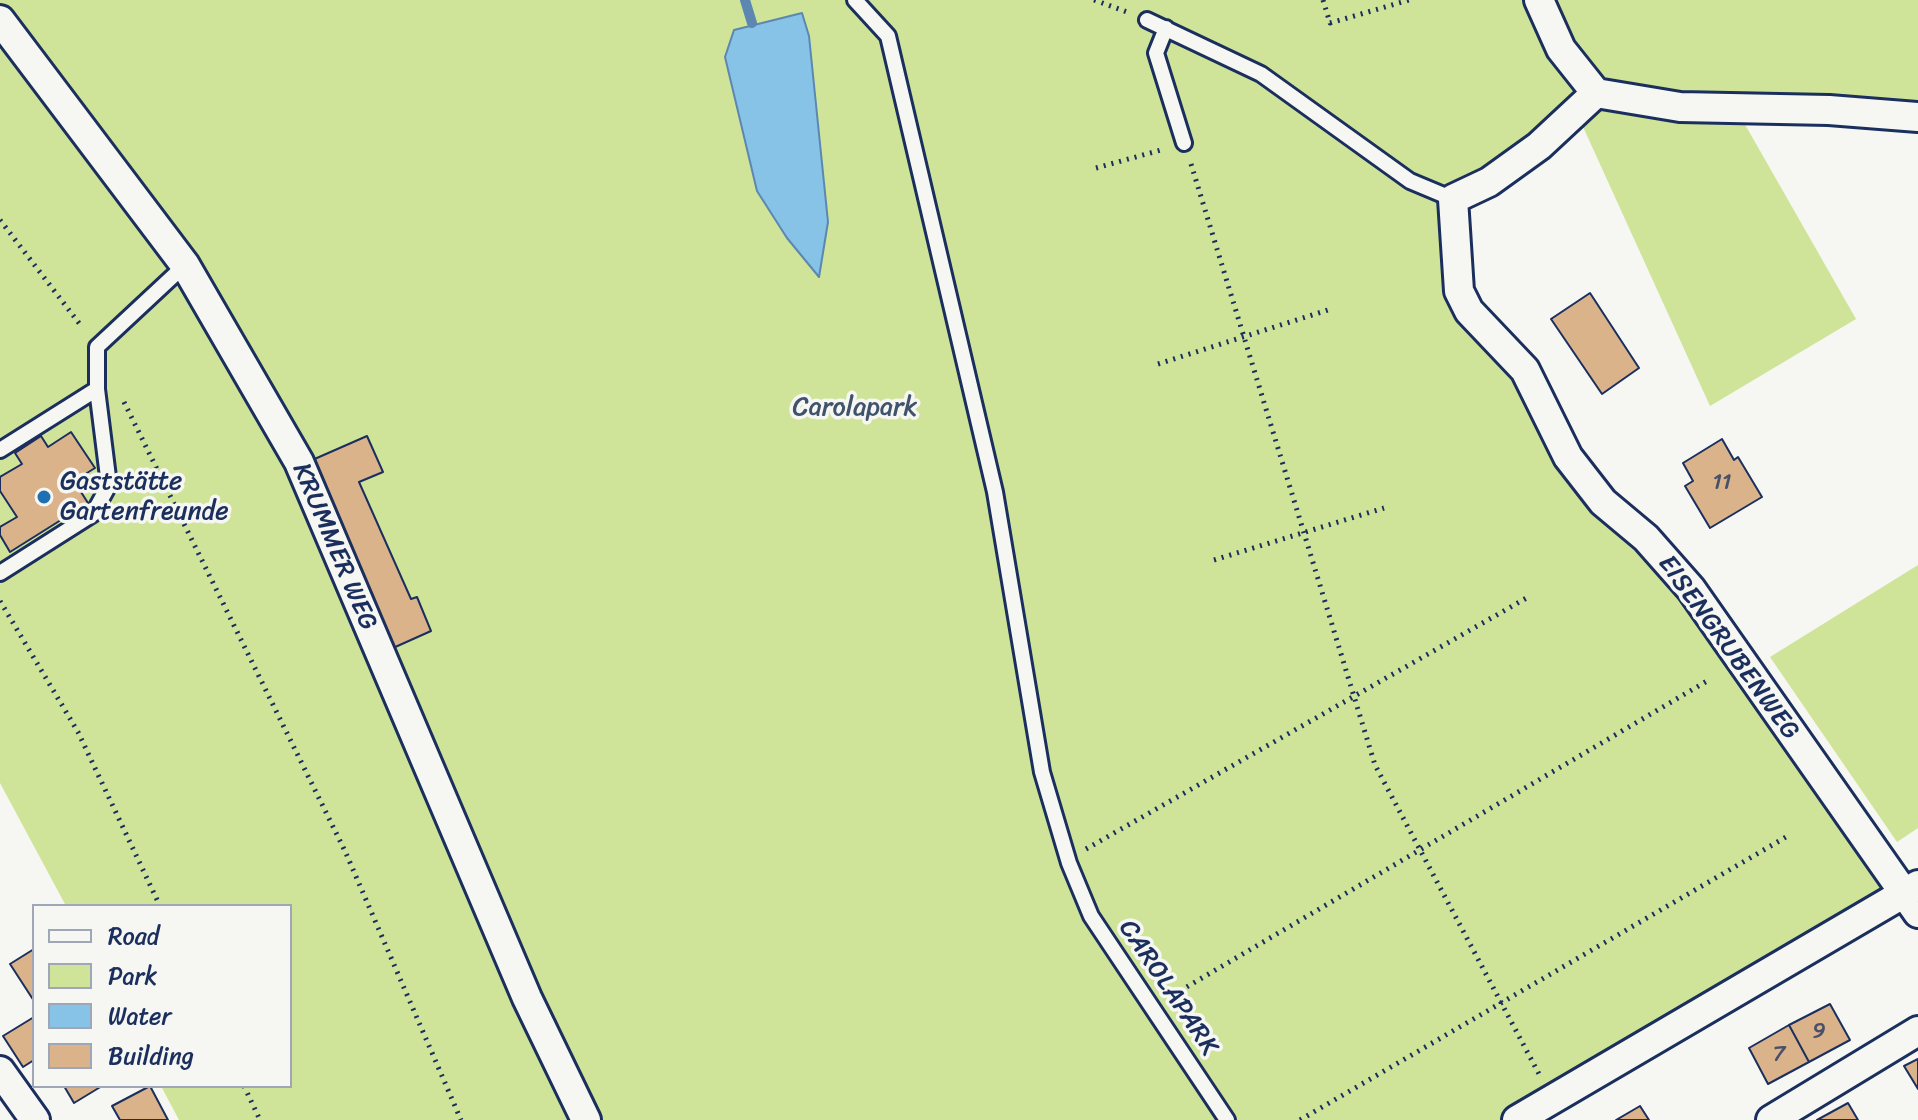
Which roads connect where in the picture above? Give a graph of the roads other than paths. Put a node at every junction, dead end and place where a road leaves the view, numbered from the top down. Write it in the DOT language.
graph roads {
  1 [pos="855,0"];
  2 [pos="1539,0"];
  3 [pos="0,20"];
  4 [pos="1147,20"];
  5 [pos="1166,28"];
  6 [pos="1596,93"];
  7 [pos="1918,117"];
  8 [pos="1184,143"];
  9 [pos="1453,199"];
  10 [pos="185,265"];
  11 [pos="97,389"];
  12 [pos="0,450"];
  13 [pos="0,573"];
  14 [pos="1914,897"];
  15 [pos="1918,1031"];
  16 [pos="0,1071"];
  17 [pos="35,1120"];
  18 [pos="586,1120"];
  19 [pos="1227,1120"];
  20 [pos="1517,1120"];
  21 [pos="1771,1120"];
  1 -- 19 [label="lane, CAROLAPARK"];
  2 -- 6 [label="street"];
  3 -- 10 [label="street, KRUMMER WEG"];
  4 -- 5 [label="lane"];
  5 -- 8 [label="lane"];
  5 -- 9 [label="lane"];
  6 -- 7 [label="street"];
  6 -- 9 [label="street"];
  9 -- 14 [label="street, EISENGRUBENWEG"];
  10 -- 11 [label="lane"];
  10 -- 18 [label="street, KRUMMER WEG"];
  11 -- 12 [label="lane"];
  11 -- 13 [label="lane"];
  14 -- 20 [label="street, EISENGRUBENWEG"];
  15 -- 21 [label="street"];
  16 -- 17 [label="street"];
}
